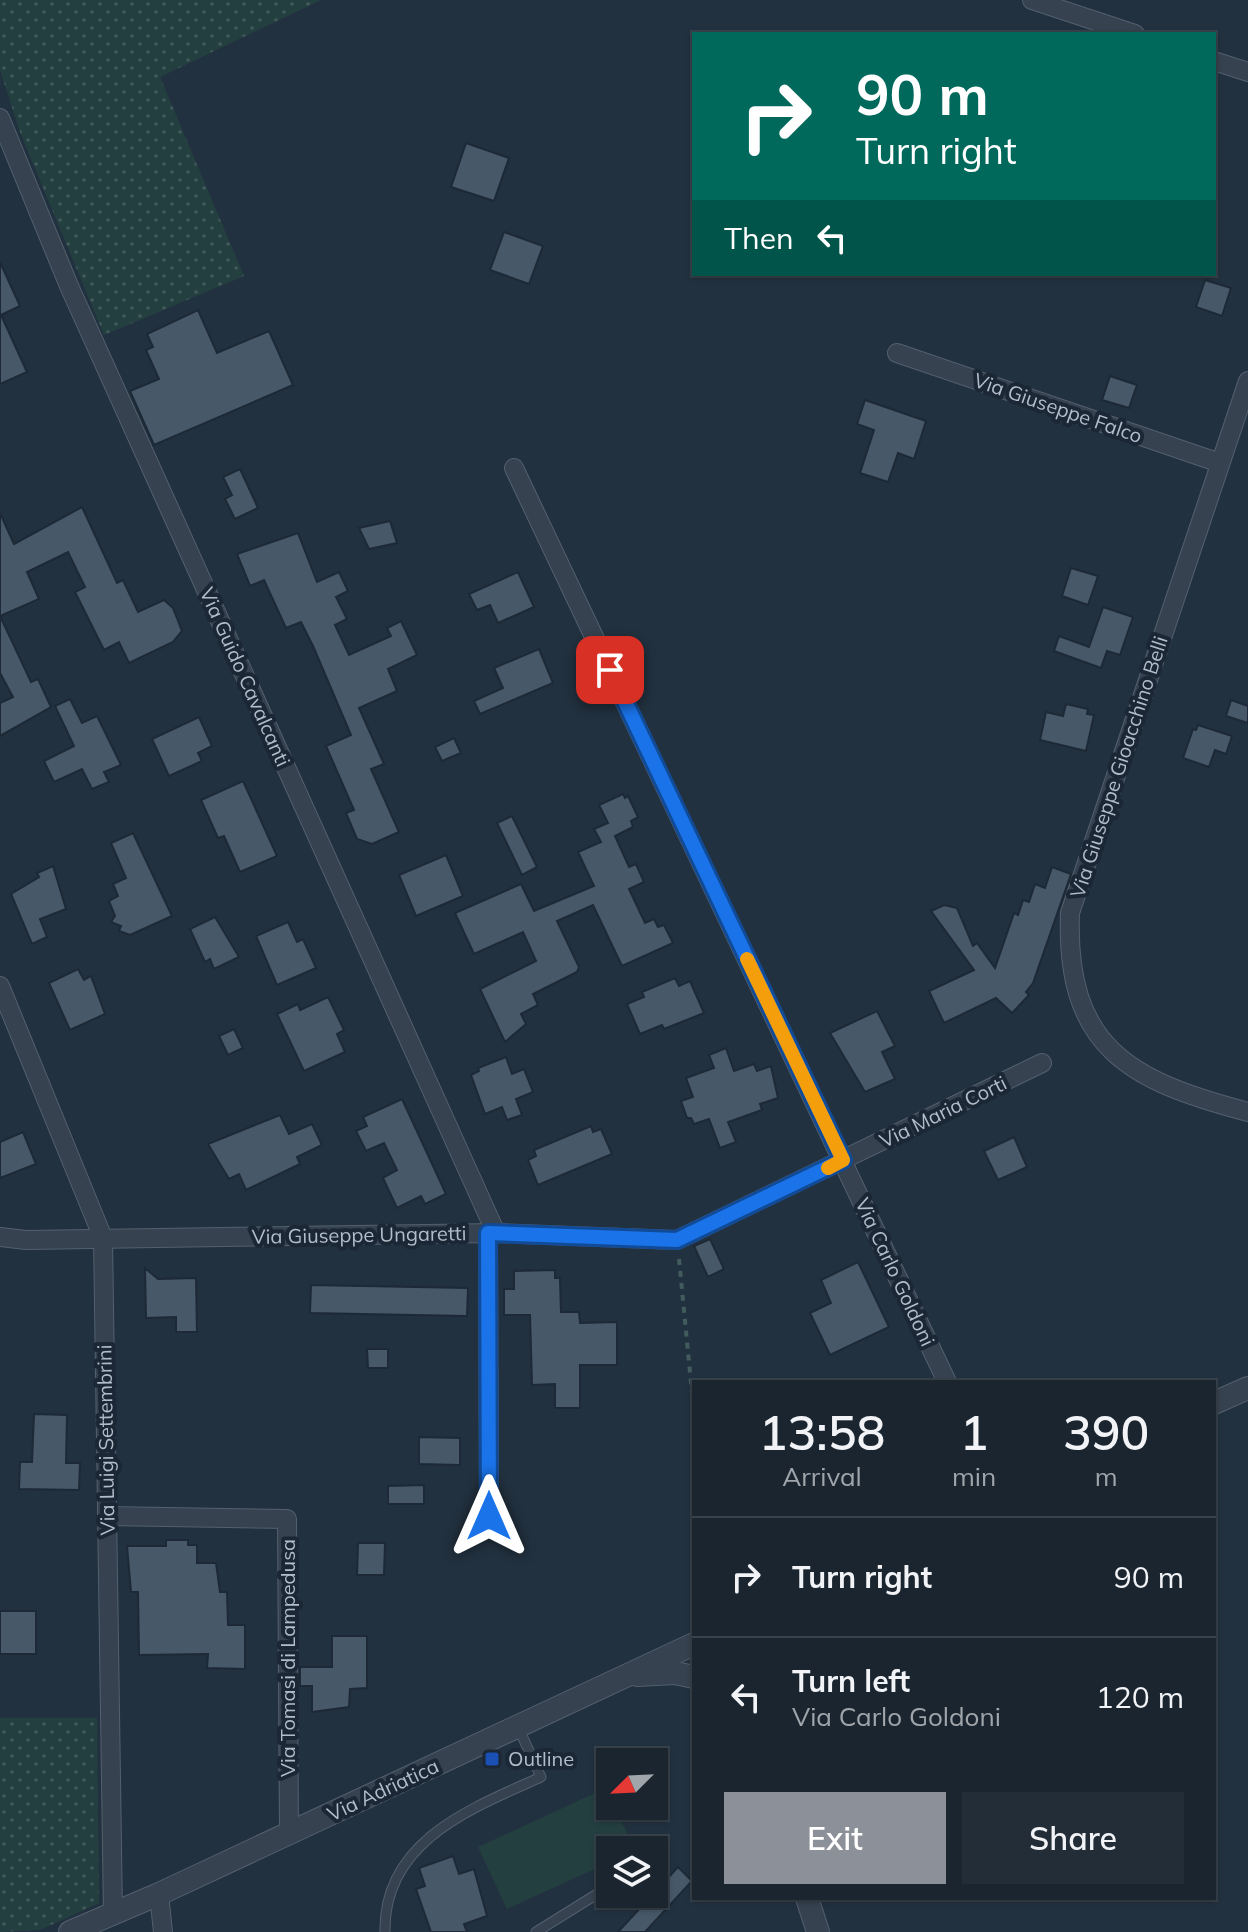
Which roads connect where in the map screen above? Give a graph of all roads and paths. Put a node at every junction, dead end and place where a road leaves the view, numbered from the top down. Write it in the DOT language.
graph roads {
  1 [pos="1032,0"];
  2 [pos="1129,32"];
  3 [pos="1216,62"];
  4 [pos="1248,72"];
  5 [pos="0,118"];
  6 [pos="897,353"];
  7 [pos="1248,381"];
  8 [pos="1220,463"];
  9 [pos="514,468"];
  10 [pos="0,986"];
  11 [pos="1042,1063"];
  12 [pos="1248,1112"];
  13 [pos="843,1160"];
  14 [pos="492,1233"];
  15 [pos="0,1237"];
  16 [pos="103,1238"];
  17 [pos="677,1240"];
  18 [pos="946,1380"];
  19 [pos="1248,1388"];
  20 [pos="692,1394"];
  21 [pos="1216,1402"];
  22 [pos="107,1516"];
  23 [pos="489,1516"];
  24 [pos="692,1645"];
  25 [pos="628,1676"];
  26 [pos="692,1677"];
  27 [pos="518,1727"];
  28 [pos="289,1834"];
  29 [pos="159,1894"];
  30 [pos="596,1895"];
  31 [pos="808,1900"];
  32 [pos="113,1915"];
  33 [pos="70,1932"];
  34 [pos="163,1932"];
  35 [pos="385,1932"];
  36 [pos="536,1932"];
  37 [pos="818,1932"];
  1 -- 2 [label="street"];
  3 -- 4 [label="street"];
  5 -- 14 [label="street, Via Guido Cavalcanti"];
  6 -- 8 [label="street, Via Giuseppe Falco"];
  7 -- 8 [label="street, Via Giuseppe Gioacchino Belli"];
  8 -- 12 [label="street, Via Giuseppe Gioacchino Belli"];
  9 -- 13 [label="street, Via Carlo Goldoni"];
  10 -- 16 [label="street, Via Luigi Settembrini"];
  11 -- 13 [label="street, Via Maria Corti"];
  13 -- 17 [label="street, Via Giuseppe Ungaretti"];
  13 -- 18 [label="street, Via Carlo Goldoni"];
  14 -- 16 [label="street, Via Giuseppe Ungaretti"];
  14 -- 17 [label="street, Via Giuseppe Ungaretti"];
  14 -- 23 [label="street"];
  15 -- 16 [label="street, Via Giuseppe Ungaretti"];
  16 -- 22 [label="street, Via Luigi Settembrini"];
  17 -- 20 [label="path"];
  19 -- 21 [label="street"];
  22 -- 28 [label="street, Via Tomasi di Lampedusa"];
  22 -- 32 [label="street, Via Luigi Settembrini"];
  24 -- 25 [label="street, Via Adriatica"];
  25 -- 26 [label="street"];
  25 -- 27 [label="street, Via Adriatica"];
  27 -- 28 [label="street, Via Adriatica"];
  27 -- 35 [label="lane"];
  28 -- 29 [label="street, Via Adriatica"];
  29 -- 32 [label="street, Via Adriatica"];
  29 -- 34 [label="street"];
  30 -- 36 [label="lane"];
  31 -- 37 [label="street"];
  32 -- 33 [label="street, Via Adriatica"];
}
